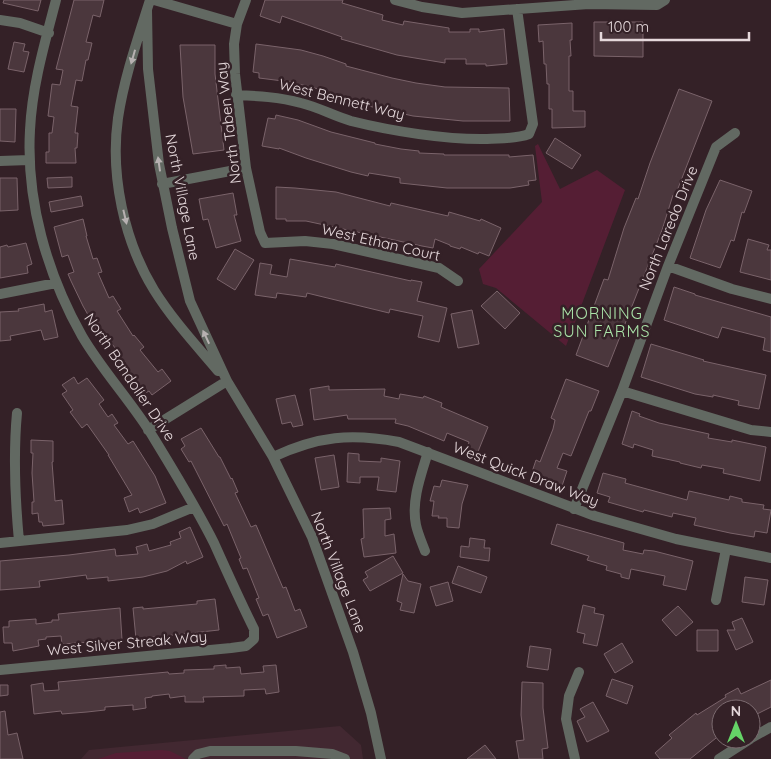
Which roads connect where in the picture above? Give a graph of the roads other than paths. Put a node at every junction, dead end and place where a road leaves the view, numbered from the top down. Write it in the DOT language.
graph roads {
  1 [pos="56,0"];
  2 [pos="154,0"];
  3 [pos="246,0"];
  4 [pos="395,0"];
  5 [pos="665,1"];
  6 [pos="148,5"];
  7 [pos="517,10"];
  8 [pos="0,20"];
  9 [pos="237,24"];
  10 [pos="49,33"];
  11 [pos="236,95"];
  12 [pos="735,134"];
  13 [pos="0,160"];
  14 [pos="30,160"];
  15 [pos="246,168"];
  16 [pos="162,184"];
  17 [pos="265,243"];
  18 [pos="668,266"];
  19 [pos="458,281"];
  20 [pos="56,283"];
  21 [pos="0,294"];
  22 [pos="771,299"];
  23 [pos="226,381"];
  24 [pos="622,391"];
  25 [pos="17,413"];
  26 [pos="148,430"];
  27 [pos="771,432"];
  28 [pos="428,452"];
  29 [pos="273,456"];
  30 [pos="194,507"];
  31 [pos="574,509"];
  32 [pos="19,541"];
  33 [pos="0,543"];
  34 [pos="726,549"];
  35 [pos="425,552"];
  36 [pos="771,558"];
  37 [pos="716,600"];
  38 [pos="254,639"];
  39 [pos="0,670"];
  40 [pos="579,672"];
  41 [pos="734,749"];
  42 [pos="381,758"];
  43 [pos="193,759"];
  44 [pos="345,759"];
  45 [pos="369,759"];
  46 [pos="575,759"];
  47 [pos="719,759"];
  1 -- 10 [label="street, North Bandolier Drive"];
  2 -- 9 [label="street"];
  3 -- 9 [label="street, North Taben Way"];
  4 -- 7 [label="street"];
  5 -- 7 [label="street"];
  16 -- 6 [label="street, North Village Lane, one-way"];
  6 -- 23 [label="street, North Village Lane, one-way"];
  7 -- 11 [label="street, West Bennett Way"];
  8 -- 10 [label="street"];
  9 -- 11 [label="street, North Taben Way"];
  10 -- 14 [label="street, North Bandolier Drive"];
  11 -- 15 [label="street, North Taben Way"];
  12 -- 18 [label="street, North Laredo Drive"];
  13 -- 14 [label="street"];
  14 -- 20 [label="street, North Bandolier Drive"];
  15 -- 16 [label="street"];
  15 -- 17 [label="street, North Taben Way"];
  23 -- 16 [label="street, North Village Lane, one-way"];
  17 -- 19 [label="street, West Ethan Court"];
  18 -- 22 [label="street"];
  18 -- 24 [label="street, North Laredo Drive"];
  20 -- 21 [label="street"];
  20 -- 26 [label="street, North Bandolier Drive"];
  23 -- 26 [label="street"];
  23 -- 29 [label="street, North Village Lane"];
  24 -- 27 [label="street"];
  24 -- 31 [label="street, North Laredo Drive"];
  25 -- 32 [label="street"];
  26 -- 30 [label="street, North Bandolier Drive"];
  28 -- 29 [label="street, West Quick Draw Way"];
  28 -- 31 [label="street, West Quick Draw Way"];
  28 -- 35 [label="street"];
  29 -- 42 [label="street, North Village Lane"];
  30 -- 32 [label="street"];
  30 -- 38 [label="street, North Bandolier Drive"];
  31 -- 34 [label="street, West Quick Draw Way"];
  32 -- 33 [label="street"];
  34 -- 36 [label="street, West Quick Draw Way"];
  34 -- 37 [label="street"];
  38 -- 39 [label="street, West Silver Streak Way"];
  40 -- 46 [label="street"];
  41 -- 47 [label="street"];
  42 -- 45 [label="street"];
  43 -- 44 [label="street"];
}
